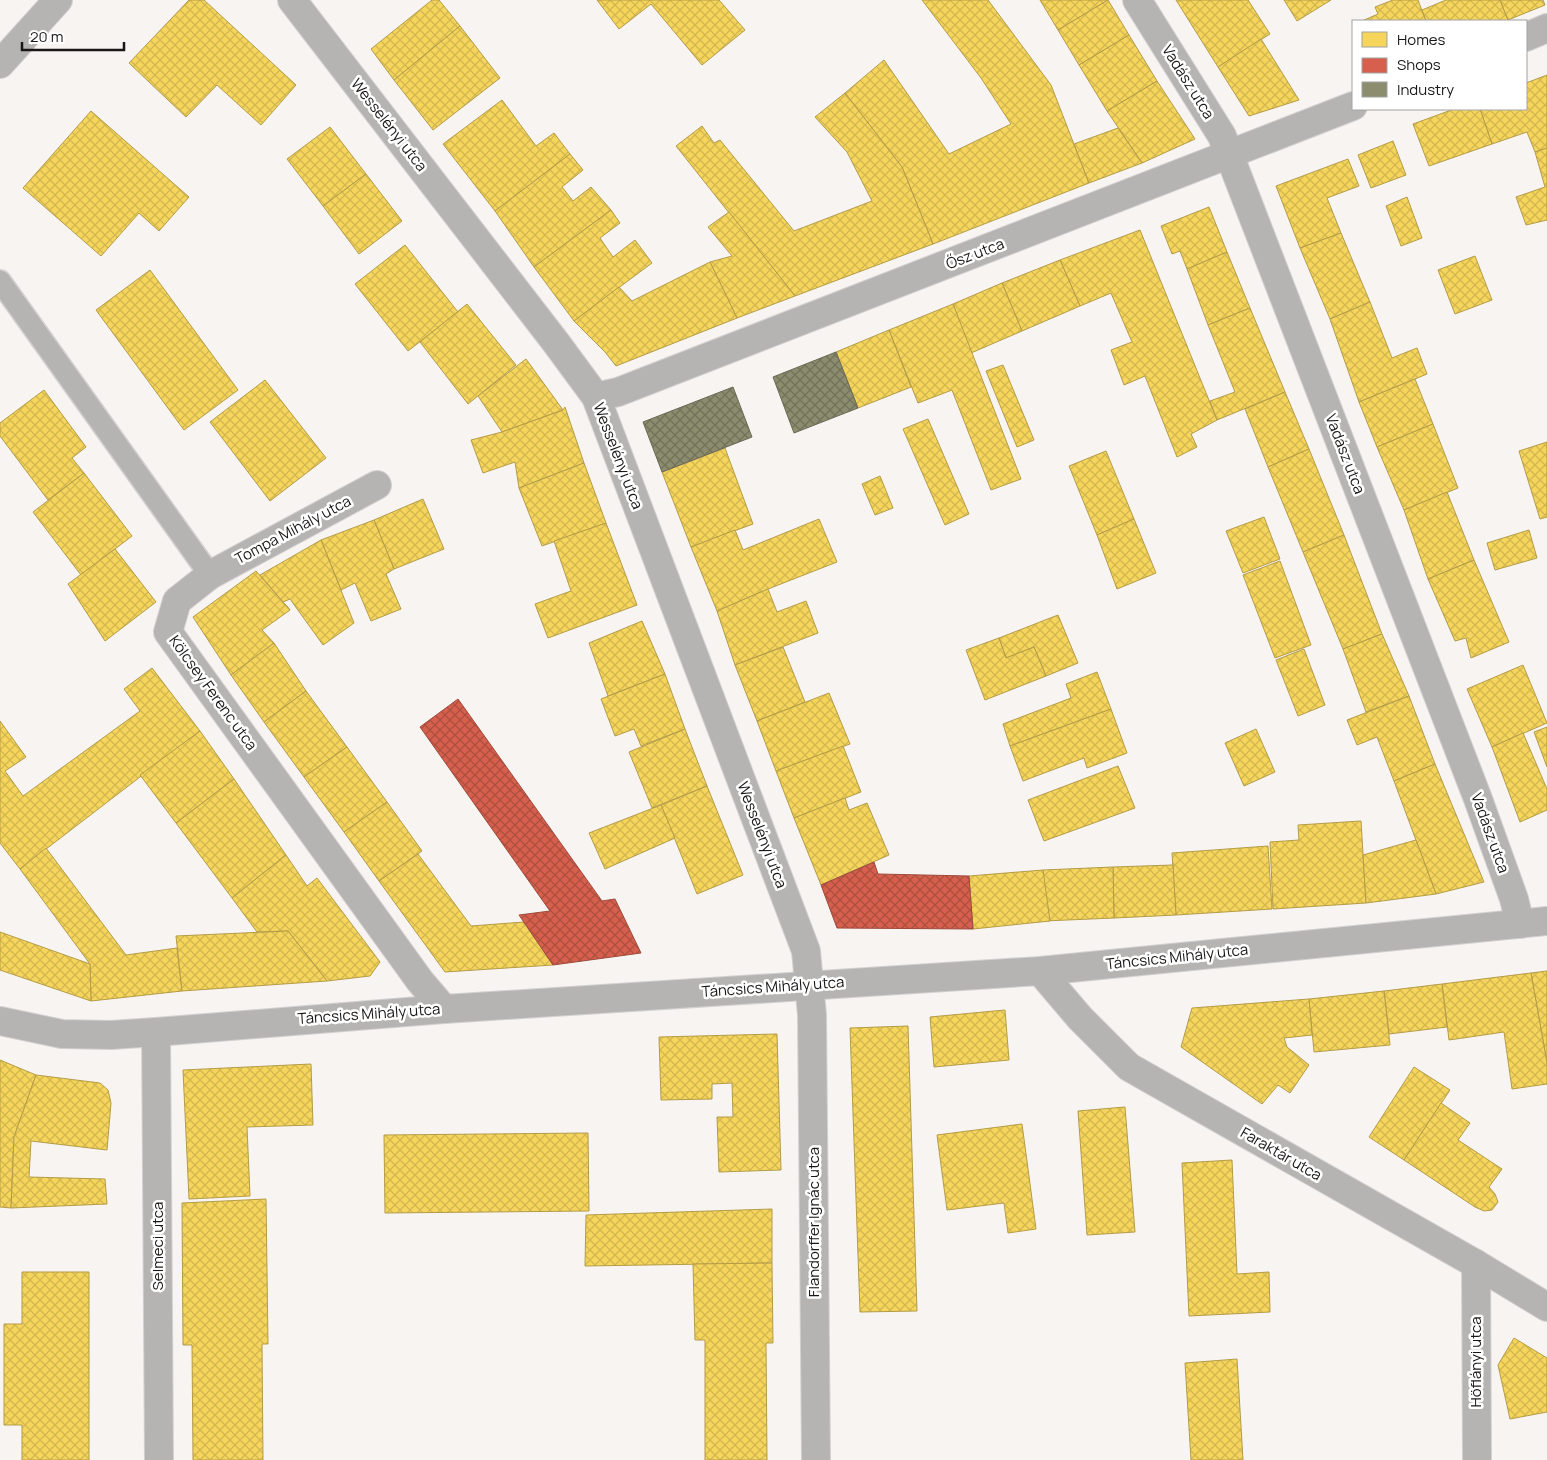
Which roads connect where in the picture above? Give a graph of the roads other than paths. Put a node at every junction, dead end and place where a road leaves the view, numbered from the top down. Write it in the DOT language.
graph roads {
  1 [pos="58,0"];
  2 [pos="292,0"];
  3 [pos="1137,0"];
  4 [pos="1547,28"];
  5 [pos="1527,37"];
  6 [pos="0,64"];
  7 [pos="1352,106"];
  8 [pos="1230,155"];
  9 [pos="0,281"];
  10 [pos="596,397"];
  11 [pos="377,485"];
  12 [pos="210,575"];
  13 [pos="1547,921"];
  14 [pos="1520,924"];
  15 [pos="1040,971"];
  16 [pos="810,984"];
  17 [pos="444,1008"];
  18 [pos="0,1020"];
  19 [pos="156,1032"];
  20 [pos="1476,1264"];
  21 [pos="1547,1306"];
  22 [pos="159,1460"];
  23 [pos="816,1460"];
  24 [pos="1477,1460"];
  1 -- 6 [label="street"];
  2 -- 10 [label="street, Wesselényi utca"];
  3 -- 8 [label="street, Vadász utca"];
  4 -- 5 [label="street"];
  7 -- 8 [label="street, Ősz utca"];
  8 -- 10 [label="street, Ősz utca"];
  8 -- 14 [label="street, Vadász utca"];
  9 -- 12 [label="street"];
  10 -- 16 [label="street, Wesselényi utca"];
  11 -- 12 [label="street, Tompa Mihály utca"];
  12 -- 17 [label="street, Kölcsey Ferenc utca"];
  13 -- 14 [label="street, Táncsics Mihály utca"];
  14 -- 15 [label="street, Táncsics Mihály utca"];
  15 -- 16 [label="street, Táncsics Mihály utca"];
  15 -- 20 [label="street, Faraktár utca"];
  16 -- 17 [label="street, Táncsics Mihály utca"];
  16 -- 23 [label="street, Flandorffer Ignác utca"];
  17 -- 19 [label="street, Táncsics Mihály utca"];
  18 -- 19 [label="street, Táncsics Mihály utca"];
  19 -- 22 [label="street, Selmeci utca"];
  20 -- 21 [label="street, Faraktár utca"];
  20 -- 24 [label="street, Höflányi utca"];
}
